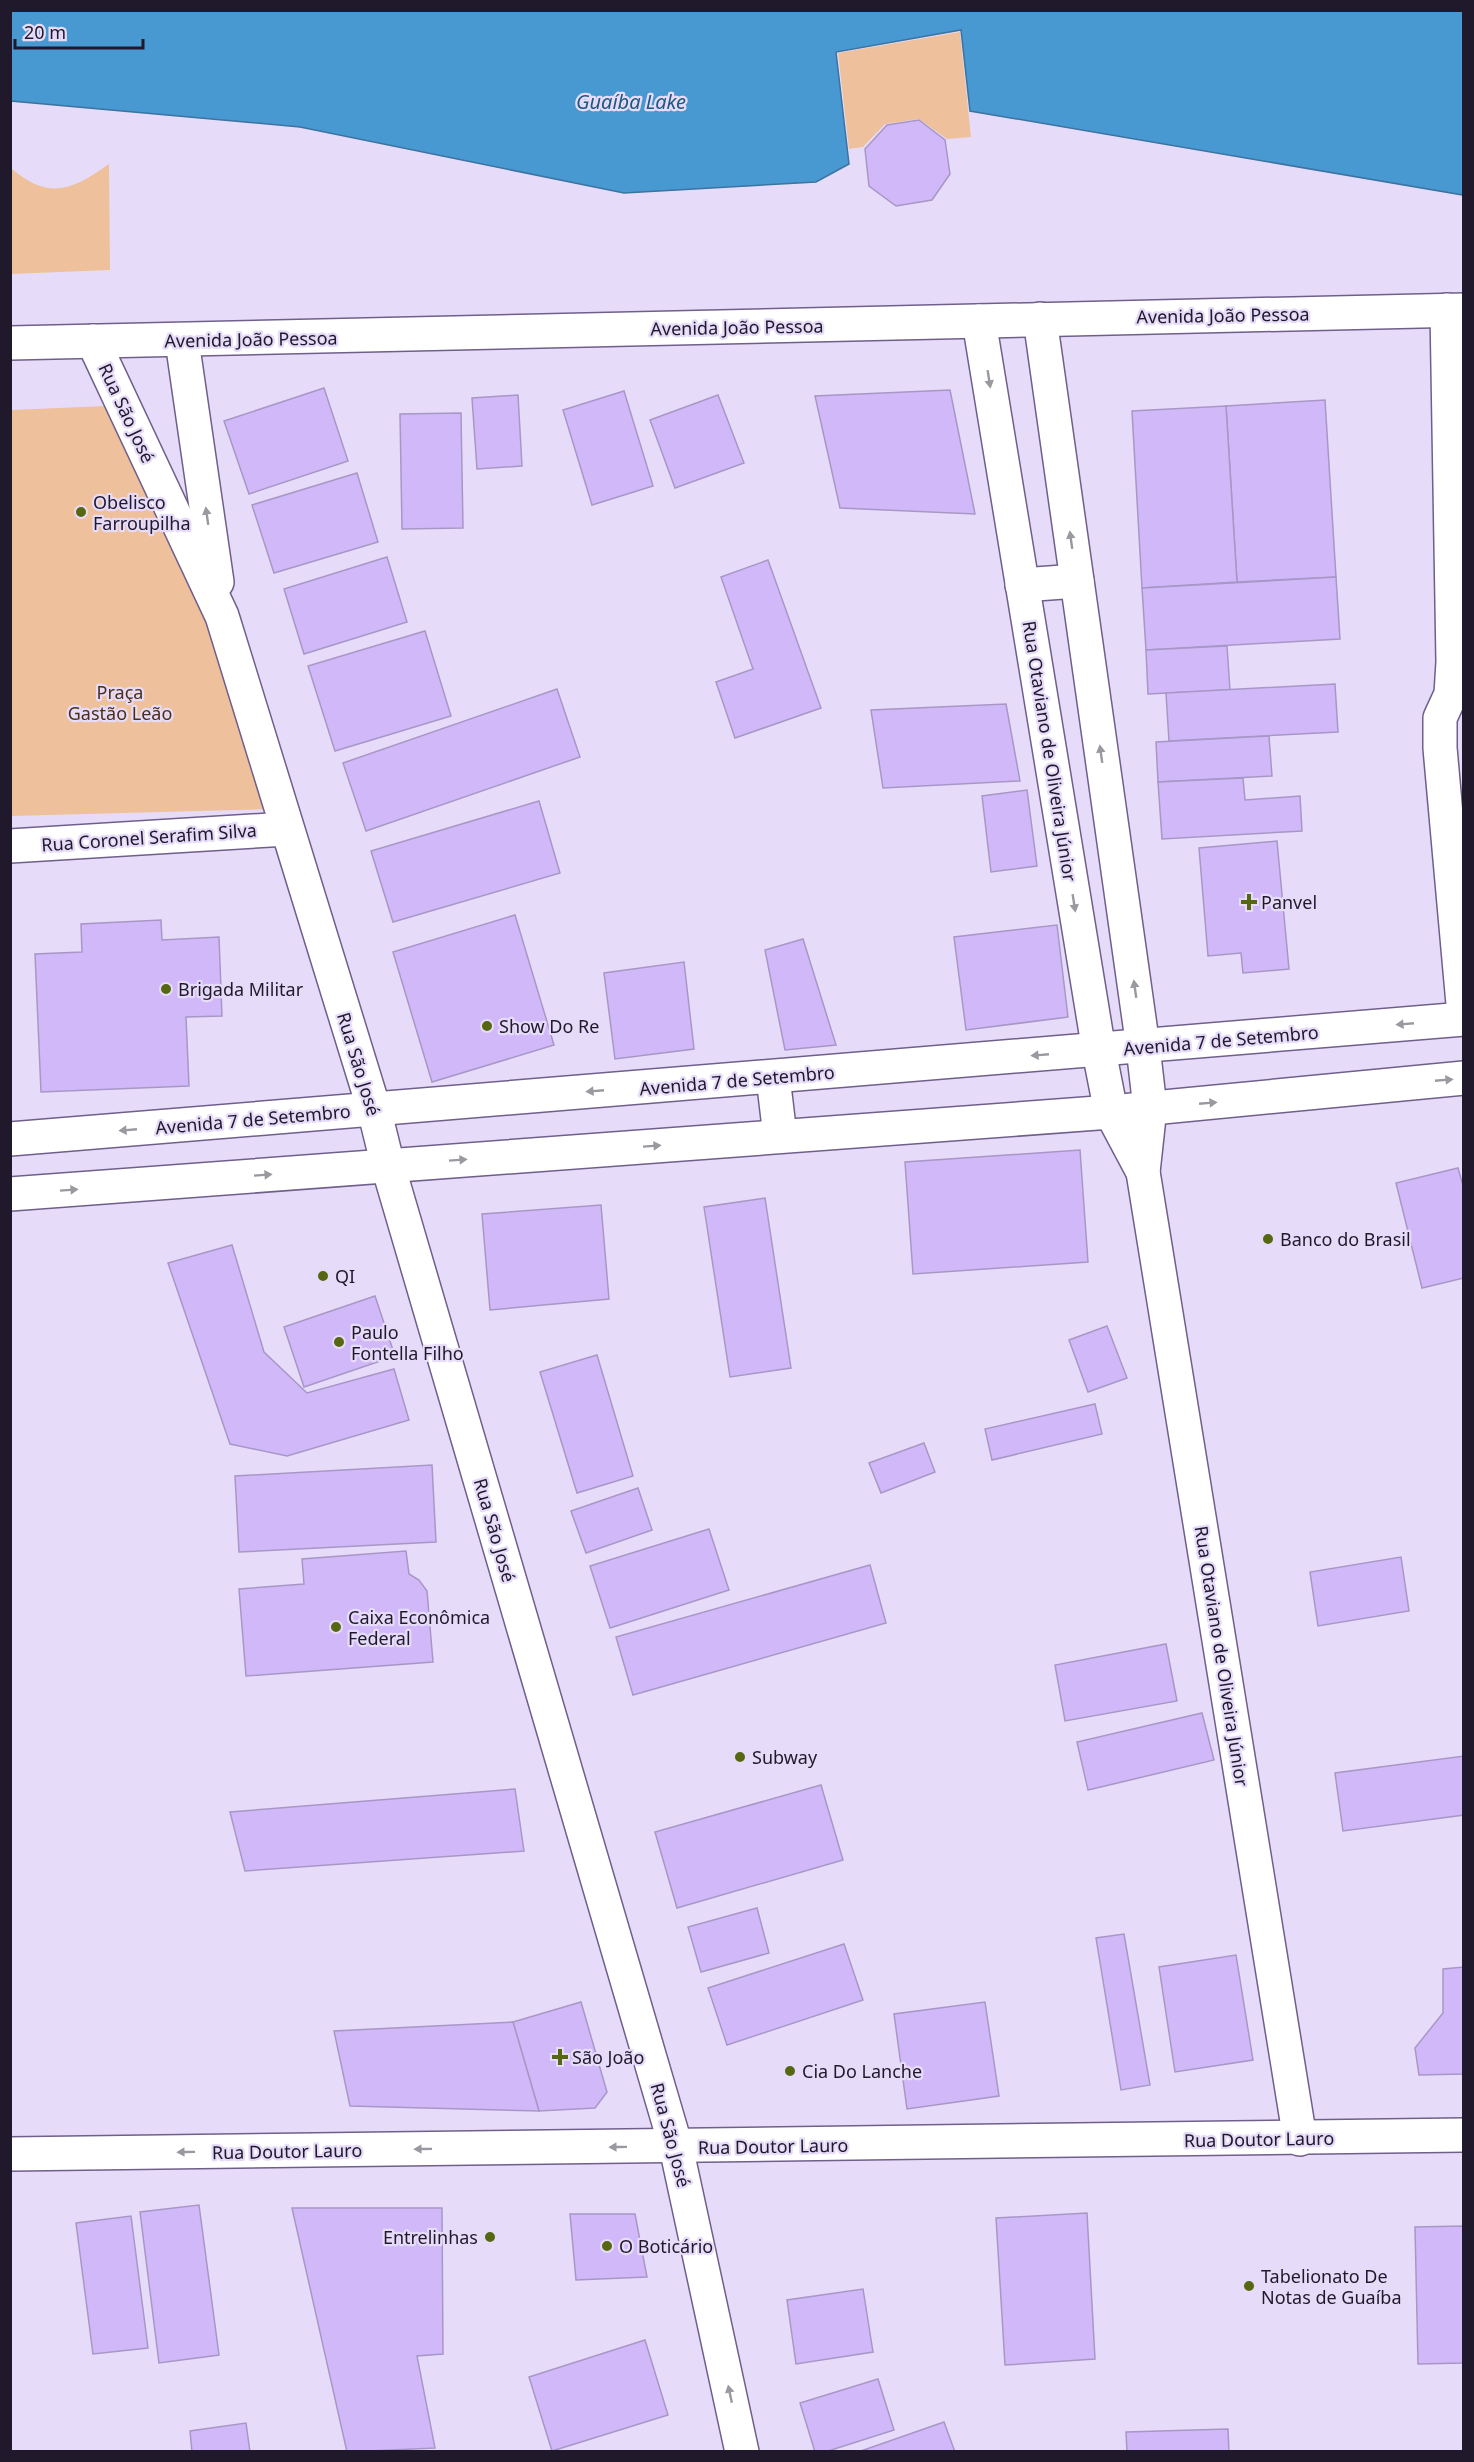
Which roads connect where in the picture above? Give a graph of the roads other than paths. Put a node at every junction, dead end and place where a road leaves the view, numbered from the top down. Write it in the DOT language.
graph roads {
  1 [pos="1455,310"];
  2 [pos="1040,319"];
  3 [pos="980,321"];
  4 [pos="93,341"];
  5 [pos="182,341"];
  6 [pos="10,344"];
  7 [pos="1077,581"];
  8 [pos="1023,585"];
  9 [pos="222,616"];
  10 [pos="1107,793"];
  11 [pos="1058,800"];
  12 [pos="287,828"];
  13 [pos="10,846"];
  14 [pos="1464,1017"];
  15 [pos="1143,1047"];
  16 [pos="1098,1051"];
  17 [pos="773,1077"];
  18 [pos="1464,1078"];
  19 [pos="1150,1108"];
  20 [pos="374,1109"];
  21 [pos="1111,1112"];
  22 [pos="780,1136"];
  23 [pos="10,1139"];
  24 [pos="388,1166"];
  25 [pos="1143,1172"];
  26 [pos="10,1194"];
  27 [pos="1464,2135"];
  28 [pos="1300,2139"];
  29 [pos="676,2147"];
  30 [pos="10,2154"];
  31 [pos="742,2451"];
  1 -- 2 [label="street, Avenida João Pessoa"];
  1 -- 14 [label="street"];
  2 -- 3 [label="street, Avenida João Pessoa"];
  7 -- 2 [label="street, Rua Otaviano de Oliveira Júnior, one-way"];
  3 -- 5 [label="street, Avenida João Pessoa"];
  3 -- 8 [label="street, Rua Otaviano de Oliveira Júnior, one-way"];
  4 -- 5 [label="street, Avenida João Pessoa"];
  4 -- 6 [label="street, Avenida João Pessoa"];
  4 -- 9 [label="street, Rua São José"];
  9 -- 5 [label="street, Rua São José, one-way"];
  7 -- 8 [label="street"];
  10 -- 7 [label="street, Rua Otaviano de Oliveira Júnior, one-way"];
  8 -- 11 [label="street, Rua Otaviano de Oliveira Júnior"];
  9 -- 12 [label="street, Rua São José"];
  10 -- 11 [label="street"];
  15 -- 10 [label="street, Rua Otaviano de Oliveira Júnior, one-way"];
  11 -- 16 [label="street, Rua Otaviano de Oliveira Júnior, one-way"];
  12 -- 13 [label="street, Rua Coronel Serafim Silva"];
  12 -- 20 [label="street, Rua São José"];
  14 -- 15 [label="street, Avenida 7 de Setembro, one-way"];
  15 -- 16 [label="street, Avenida 7 de Setembro"];
  15 -- 19 [label="street, Rua Otaviano de Oliveira Júnior"];
  16 -- 17 [label="street, Avenida 7 de Setembro, one-way"];
  16 -- 21 [label="street, Rua Otaviano de Oliveira Júnior"];
  17 -- 20 [label="street, Avenida 7 de Setembro, one-way"];
  17 -- 22 [label="street"];
  19 -- 18 [label="street, one-way"];
  19 -- 21 [label="street"];
  19 -- 25 [label="street, Rua Otaviano de Oliveira Júnior"];
  20 -- 23 [label="street, Avenida 7 de Setembro, one-way"];
  20 -- 24 [label="street, Rua São José"];
  21 -- 22 [label="street"];
  21 -- 25 [label="street, Rua Otaviano de Oliveira Júnior"];
  24 -- 22 [label="street, one-way"];
  26 -- 24 [label="street, one-way"];
  24 -- 29 [label="street, Rua São José"];
  25 -- 28 [label="street, Rua Otaviano de Oliveira Júnior"];
  27 -- 28 [label="street, Rua Doutor Lauro"];
  28 -- 29 [label="street, Rua Doutor Lauro"];
  29 -- 30 [label="street, Rua Doutor Lauro, one-way"];
  31 -- 29 [label="street, Rua São José, one-way"];
}
